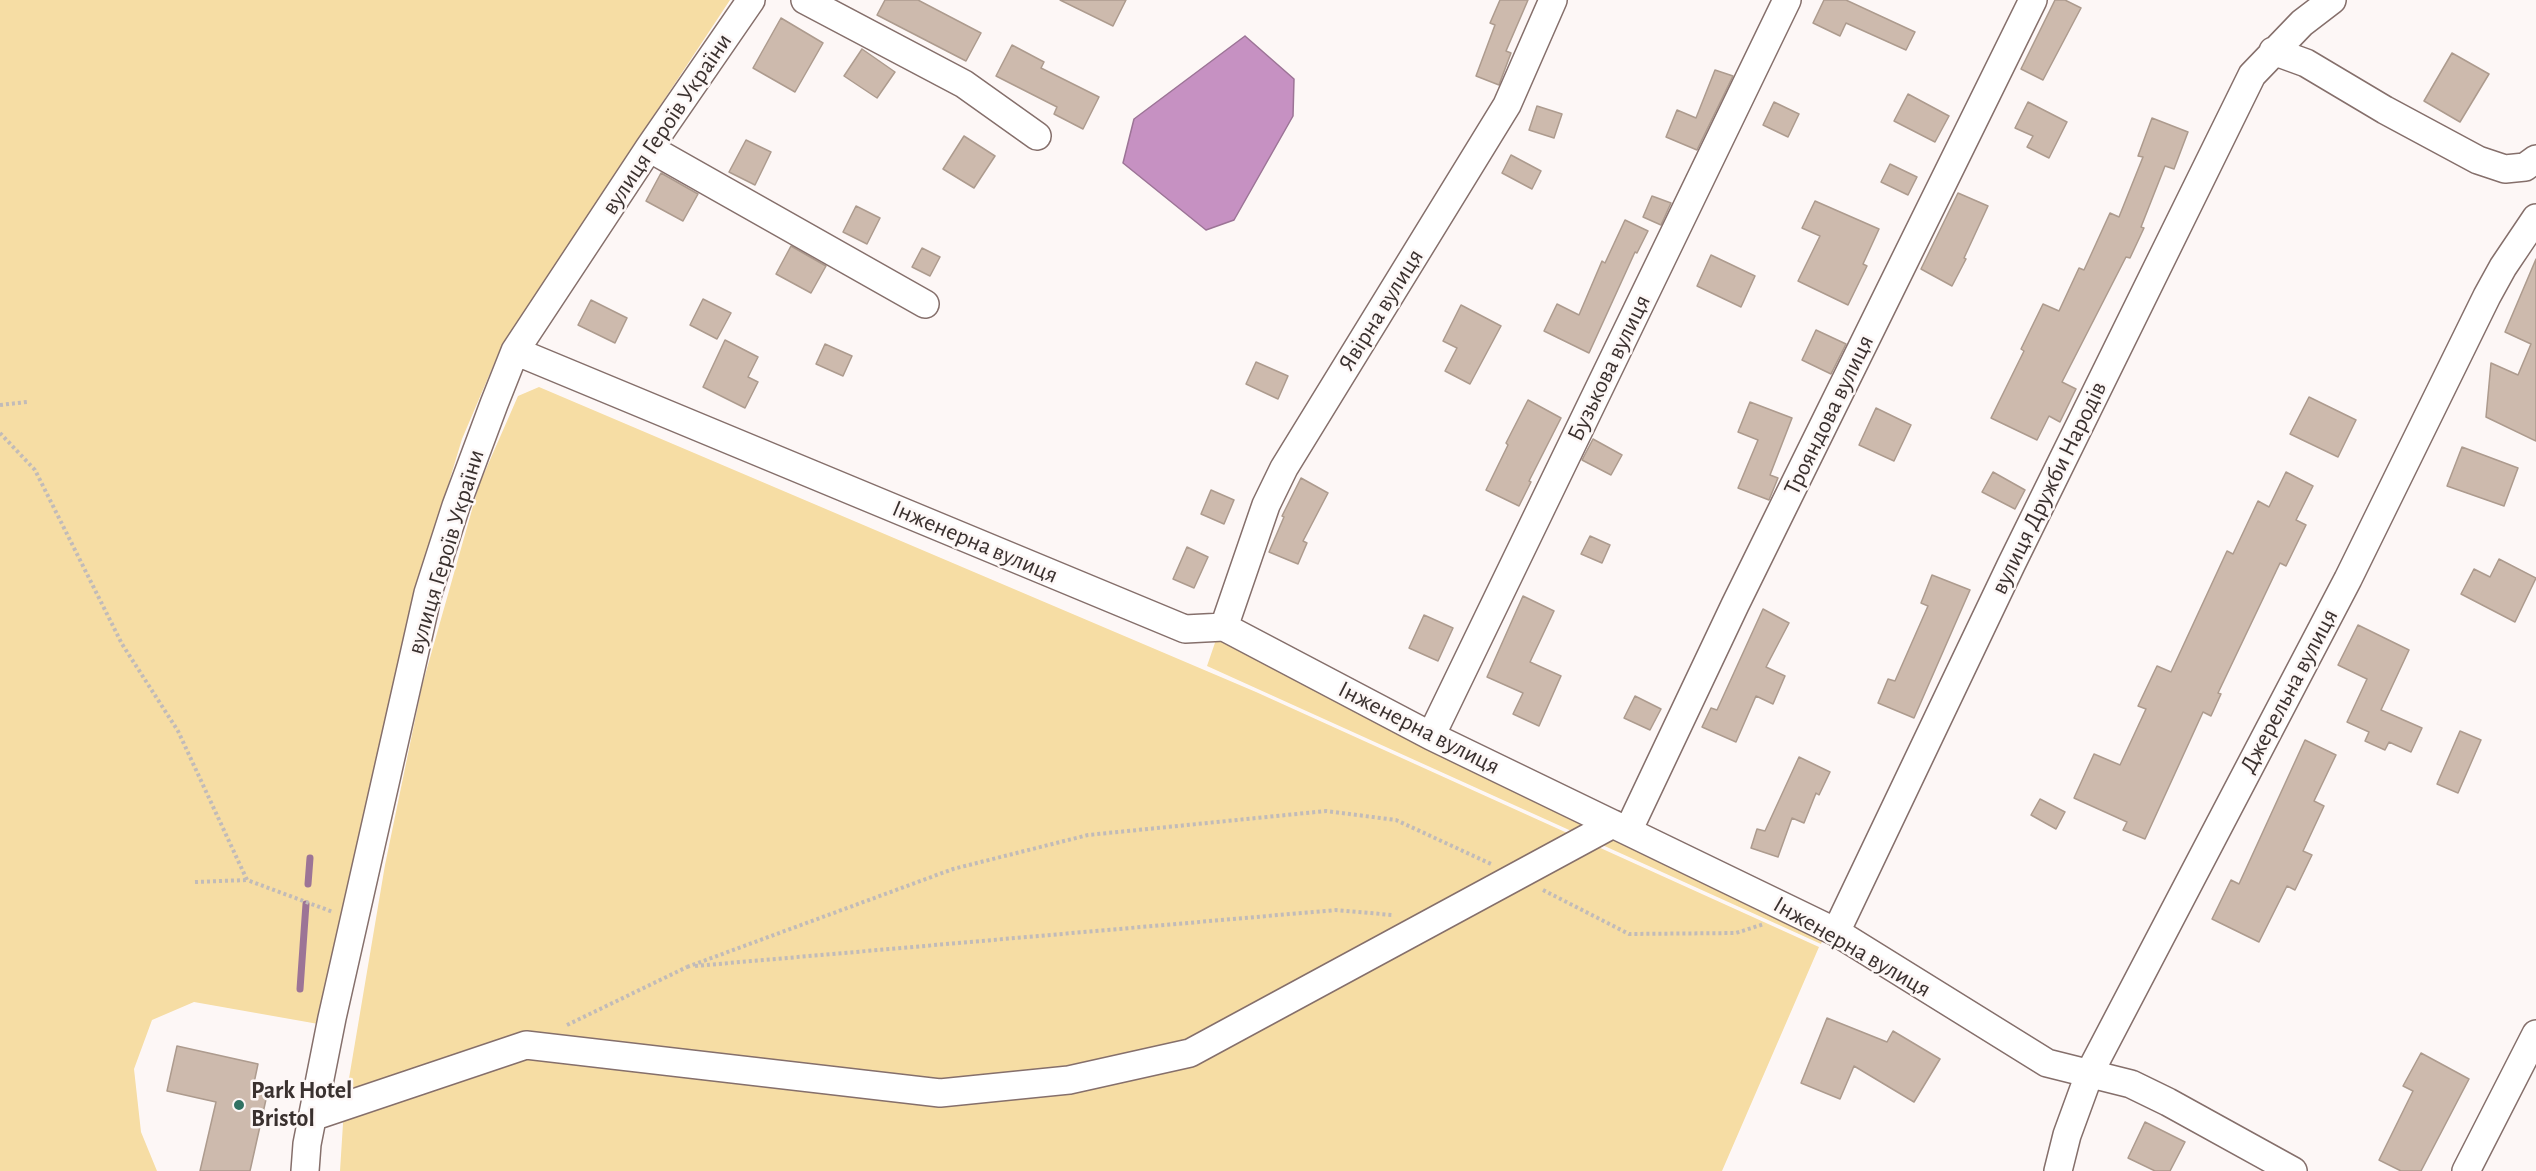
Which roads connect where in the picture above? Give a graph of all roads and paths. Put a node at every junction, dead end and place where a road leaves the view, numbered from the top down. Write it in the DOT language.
graph roads {
  1 [pos="751,0"];
  2 [pos="804,0"];
  3 [pos="1554,0"];
  4 [pos="1787,0"];
  5 [pos="2033,0"];
  6 [pos="2332,0"];
  7 [pos="2273,51"];
  8 [pos="1037,136"];
  9 [pos="649,148"];
  10 [pos="2536,159"];
  11 [pos="2536,218"];
  12 [pos="925,304"];
  13 [pos="516,351"];
  14 [pos="27,402"];
  15 [pos="0,405"];
  16 [pos="0,433"];
  17 [pos="1224,627"];
  18 [pos="1431,736"];
  19 [pos="1620,827"];
  20 [pos="1516,876"];
  21 [pos="247,880"];
  22 [pos="195,882"];
  23 [pos="1796,913"];
  24 [pos="354,919"];
  25 [pos="1436,920"];
  26 [pos="1836,932"];
  27 [pos="687,967"];
  28 [pos="2536,1034"];
  29 [pos="526,1045"];
  30 [pos="2090,1072"];
  31 [pos="312,1117"];
  32 [pos="304,1171"];
  33 [pos="2058,1171"];
  34 [pos="2293,1171"];
  35 [pos="2466,1171"];
  1 -- 9 [label="street, вулиця Героїв України"];
  2 -- 8 [label="street"];
  3 -- 17 [label="street, Явірна вулиця"];
  4 -- 18 [label="street, Бузькова вулиця"];
  5 -- 19 [label="street, Трояндова вулиця"];
  6 -- 7 [label="street, вулиця Дружби Народів"];
  7 -- 10 [label="street"];
  7 -- 26 [label="street, вулиця Дружби Народів"];
  9 -- 12 [label="street"];
  9 -- 13 [label="street, вулиця Героїв України"];
  11 -- 30 [label="street, Джерельна вулиця"];
  13 -- 17 [label="street, Інженерна вулиця"];
  13 -- 24 [label="street, вулиця Героїв України"];
  14 -- 15 [label="path"];
  16 -- 21 [label="path"];
  17 -- 18 [label="street, Інженерна вулиця"];
  18 -- 19 [label="street, Інженерна вулиця"];
  19 -- 20 [label="street"];
  19 -- 23 [label="street, Інженерна вулиця"];
  20 -- 23 [label="path"];
  20 -- 25 [label="street"];
  20 -- 27 [label="path"];
  21 -- 22 [label="path"];
  21 -- 24 [label="path"];
  23 -- 26 [label="street, Інженерна вулиця"];
  24 -- 31 [label="street, вулиця Героїв України"];
  25 -- 27 [label="path"];
  25 -- 29 [label="street"];
  26 -- 30 [label="street, Інженерна вулиця"];
  27 -- 29 [label="path"];
  28 -- 35 [label="street"];
  29 -- 31 [label="street"];
  30 -- 33 [label="street, Джерельна вулиця"];
  30 -- 34 [label="street, Інженерна вулиця"];
  31 -- 32 [label="street, вулиця Героїв України"];
}
